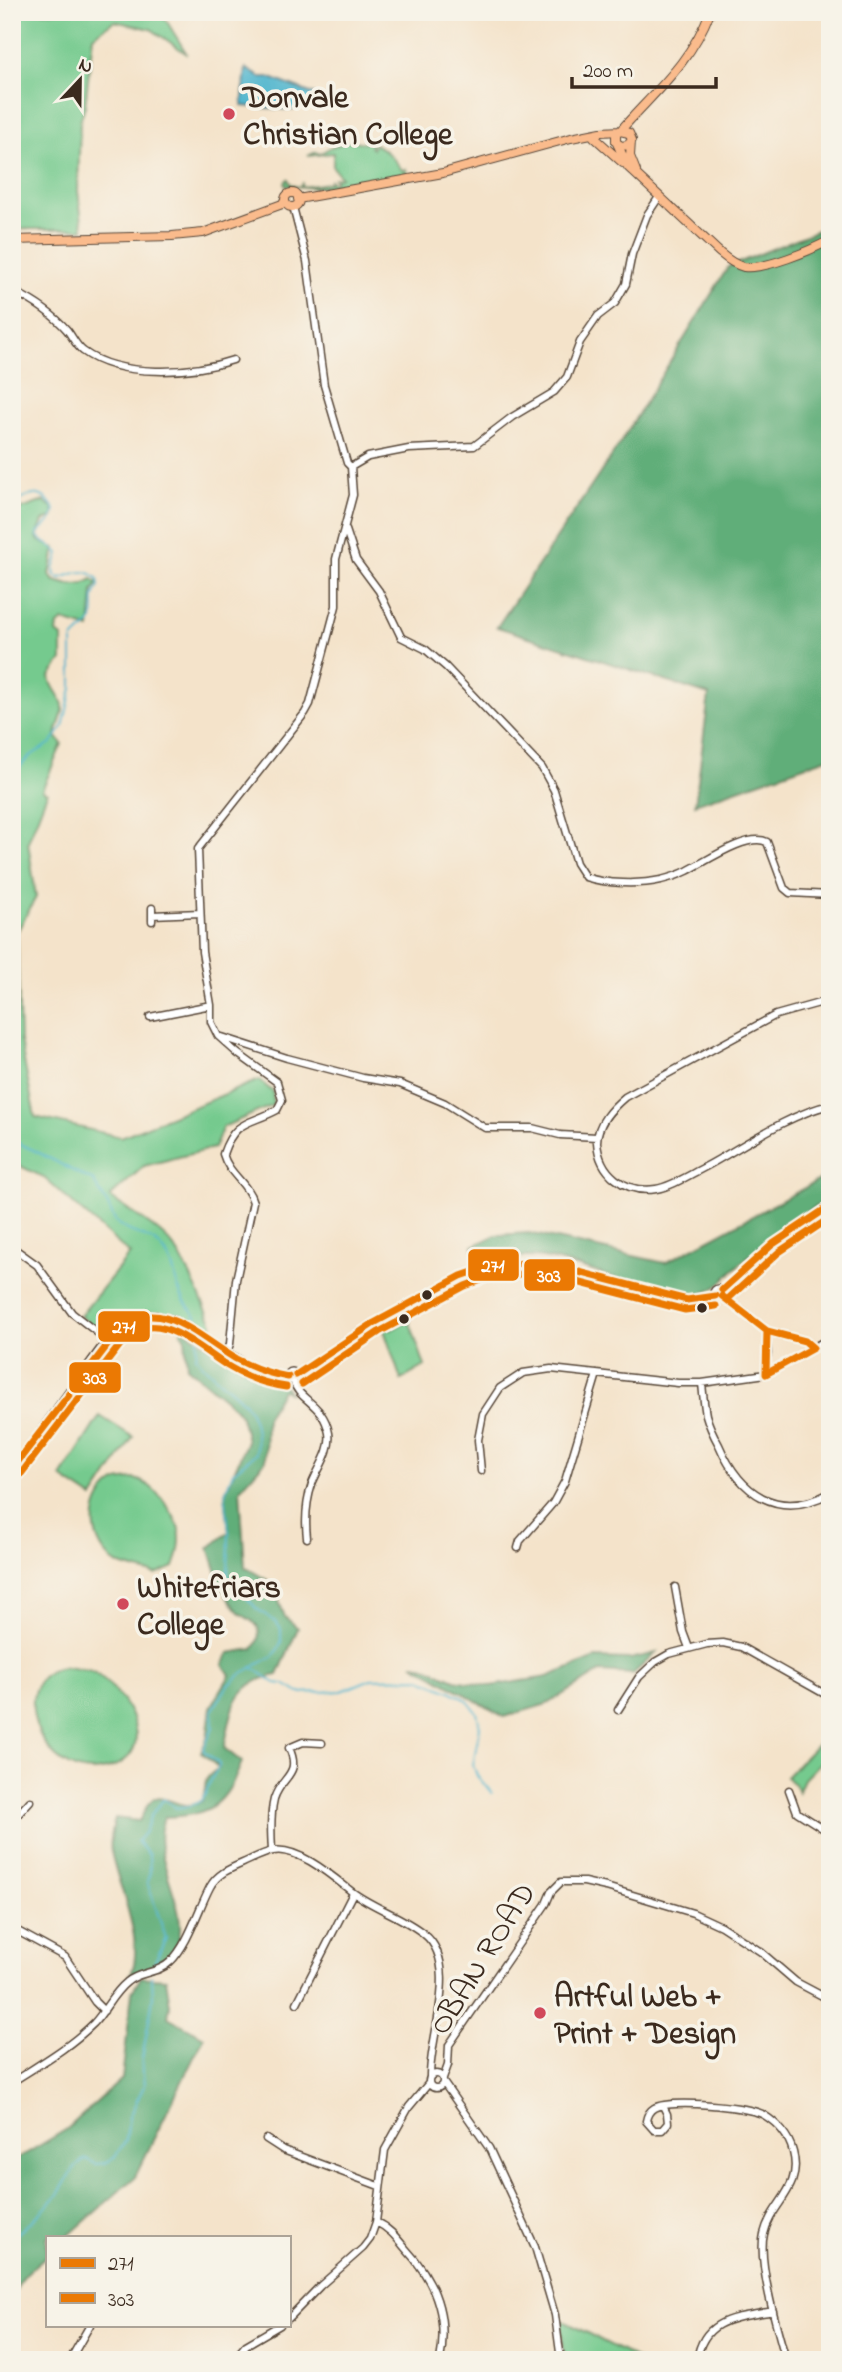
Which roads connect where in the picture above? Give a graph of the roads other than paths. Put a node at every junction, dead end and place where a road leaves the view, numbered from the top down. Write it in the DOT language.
graph roads {
  1 [pos="709,12"];
  2 [pos="640,111"];
  3 [pos="620,131"];
  4 [pos="582,136"];
  5 [pos="594,137"];
  6 [pos="631,140"];
  7 [pos="616,141"];
  8 [pos="628,167"];
  9 [pos="639,177"];
  10 [pos="659,197"];
  11 [pos="292,203"];
  12 [pos="12,240"];
  13 [pos="830,240"];
  14 [pos="13,291"];
  15 [pos="233,360"];
  16 [pos="351,467"];
  17 [pos="346,528"];
  18 [pos="830,895"];
  19 [pos="200,913"];
  20 [pos="152,914"];
  21 [pos="830,1000"];
  22 [pos="211,1004"];
  23 [pos="149,1017"];
  24 [pos="218,1036"];
  25 [pos="244,1046"];
  26 [pos="237,1053"];
  27 [pos="830,1105"];
  28 [pos="597,1137"];
  29 [pos="830,1206"];
  30 [pos="12,1247"];
  31 [pos="719,1294"];
  32 [pos="767,1331"];
  33 [pos="830,1338"];
  34 [pos="108,1341"];
  35 [pos="811,1349"];
  36 [pos="227,1352"];
  37 [pos="597,1374"];
  38 [pos="766,1374"];
  39 [pos="293,1377"];
  40 [pos="702,1383"];
  41 [pos="12,1469"];
  42 [pos="481,1471"];
  43 [pos="830,1493"];
  44 [pos="307,1538"];
  45 [pos="518,1548"];
  46 [pos="675,1587"];
  47 [pos="689,1648"];
  48 [pos="830,1697"];
  49 [pos="618,1710"];
  50 [pos="322,1743"];
  51 [pos="789,1790"];
  52 [pos="30,1801"];
  53 [pos="12,1821"];
  54 [pos="830,1833"];
  55 [pos="272,1851"];
  56 [pos="353,1893"];
  57 [pos="12,1928"];
  58 [pos="830,2000"];
  59 [pos="297,2003"];
  60 [pos="104,2011"];
  61 [pos="437,2081"];
  62 [pos="12,2082"];
  63 [pos="663,2106"];
  64 [pos="266,2140"];
  65 [pos="379,2186"];
  66 [pos="376,2225"];
  67 [pos="773,2311"];
  68 [pos="290,2316"];
  69 [pos="89,2326"];
  70 [pos="278,2326"];
  71 [pos="70,2360"];
  72 [pos="233,2360"];
  73 [pos="440,2360"];
  74 [pos="561,2360"];
  75 [pos="697,2360"];
  76 [pos="786,2360"];
  1 -- 2 [label="main road"];
  2 -- 3 [label="main road"];
  2 -- 6 [label="main road"];
  3 -- 4 [label="main road"];
  3 -- 6 [label="main road"];
  3 -- 7 [label="main road"];
  4 -- 5 [label="main road"];
  4 -- 11 [label="main road"];
  5 -- 7 [label="main road"];
  5 -- 8 [label="main road"];
  6 -- 7 [label="main road"];
  6 -- 9 [label="main road"];
  7 -- 8 [label="main road"];
  8 -- 9 [label="main road"];
  9 -- 10 [label="main road"];
  10 -- 13 [label="main road"];
  10 -- 16 [label="street"];
  11 -- 12 [label="main road"];
  11 -- 16 [label="street"];
  14 -- 15 [label="street"];
  16 -- 17 [label="street"];
  17 -- 18 [label="street"];
  17 -- 19 [label="street"];
  19 -- 20 [label="street"];
  19 -- 22 [label="street"];
  21 -- 28 [label="street"];
  22 -- 23 [label="street"];
  22 -- 24 [label="street"];
  24 -- 25 [label="street"];
  24 -- 26 [label="street"];
  25 -- 26 [label="street"];
  25 -- 28 [label="street"];
  26 -- 36 [label="street"];
  27 -- 28 [label="street"];
  29 -- 31 [label="street"];
  30 -- 34 [label="street"];
  31 -- 32 [label="street"];
  31 -- 39 [label="street"];
  32 -- 35 [label="street"];
  32 -- 38 [label="street"];
  33 -- 35 [label="street"];
  34 -- 36 [label="street"];
  34 -- 41 [label="street"];
  35 -- 38 [label="street"];
  36 -- 39 [label="street"];
  37 -- 40 [label="street"];
  37 -- 42 [label="street"];
  37 -- 45 [label="street"];
  38 -- 40 [label="street"];
  39 -- 44 [label="street"];
  40 -- 43 [label="street"];
  46 -- 47 [label="street"];
  47 -- 48 [label="street"];
  47 -- 49 [label="street"];
  50 -- 55 [label="street"];
  51 -- 54 [label="street"];
  52 -- 53 [label="street"];
  55 -- 56 [label="street"];
  55 -- 60 [label="street"];
  56 -- 59 [label="street"];
  56 -- 61 [label="street"];
  57 -- 60 [label="street"];
  58 -- 61 [label="street, OBAN ROAD"];
  60 -- 62 [label="street"];
  61 -- 65 [label="street, OBAN ROAD"];
  61 -- 74 [label="street"];
  63 -- 67 [label="street"];
  64 -- 65 [label="street"];
  65 -- 66 [label="street"];
  66 -- 68 [label="street"];
  66 -- 73 [label="street"];
  67 -- 75 [label="street"];
  67 -- 76 [label="street"];
  69 -- 71 [label="street"];
  70 -- 72 [label="street"];
}
